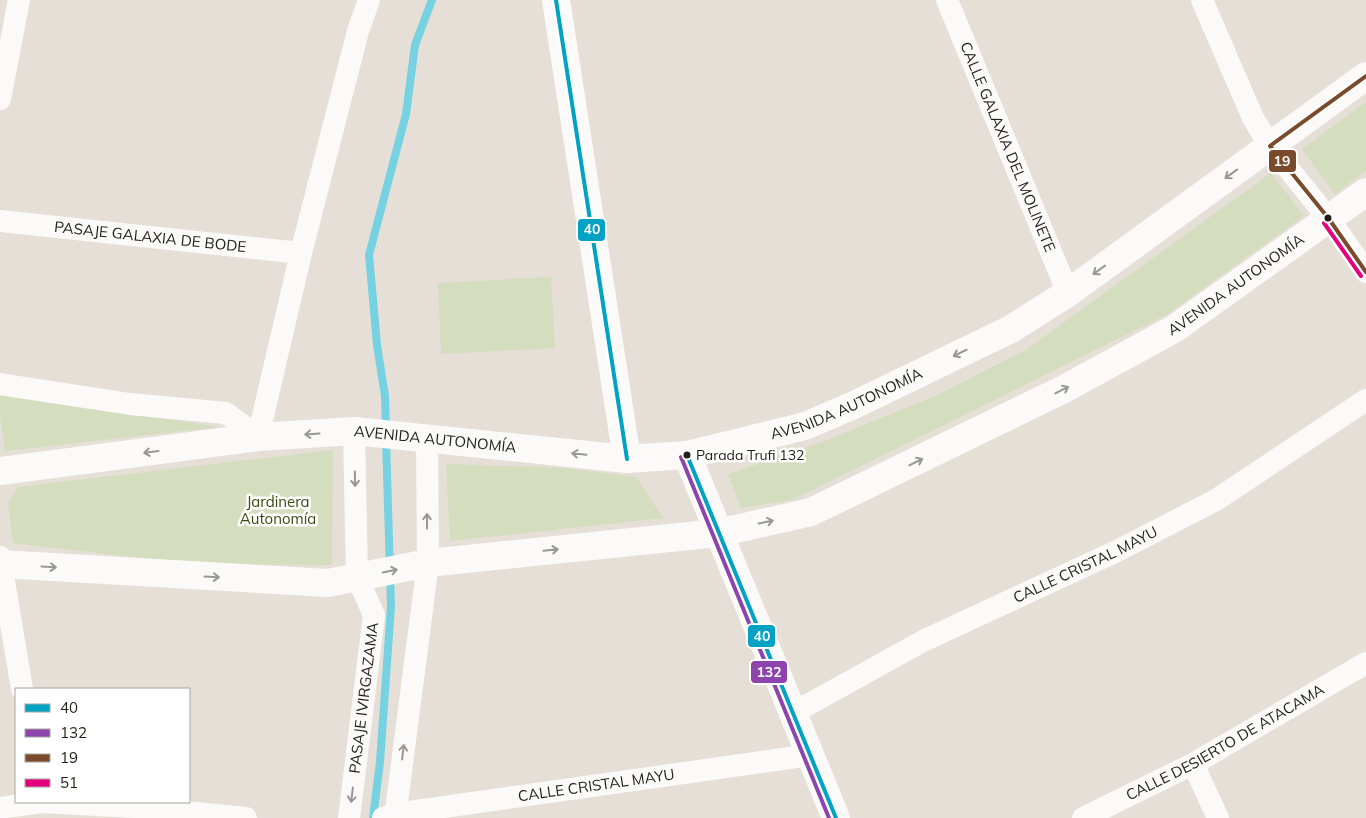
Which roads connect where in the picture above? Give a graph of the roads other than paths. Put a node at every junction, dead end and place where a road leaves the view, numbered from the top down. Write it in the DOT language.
graph roads {
  1 [pos="19,0"];
  2 [pos="369,0"];
  3 [pos="556,0"];
  4 [pos="947,0"];
  5 [pos="1202,0"];
  6 [pos="1366,76"];
  7 [pos="0,100"];
  8 [pos="1270,146"];
  9 [pos="1366,192"];
  10 [pos="1329,219"];
  11 [pos="0,221"];
  12 [pos="301,253"];
  13 [pos="1366,272"];
  14 [pos="1068,293"];
  15 [pos="0,384"];
  16 [pos="1366,400"];
  17 [pos="354,431"];
  18 [pos="258,438"];
  19 [pos="427,438"];
  20 [pos="687,455"];
  21 [pos="627,459"];
  22 [pos="0,471"];
  23 [pos="718,533"];
  24 [pos="0,562"];
  25 [pos="428,563"];
  26 [pos="357,578"];
  27 [pos="1366,663"];
  28 [pos="22,688"];
  29 [pos="793,713"];
  30 [pos="811,755"];
  31 [pos="1194,764"];
  32 [pos="34,803"];
  33 [pos="50,803"];
  34 [pos="0,808"];
  35 [pos="137,813"];
  36 [pos="391,817"];
  37 [pos="246,818"];
  38 [pos="349,818"];
  39 [pos="836,818"];
  40 [pos="1083,818"];
  41 [pos="1218,818"];
  1 -- 7 [label="street"];
  2 -- 12 [label="street"];
  3 -- 21 [label="street"];
  4 -- 14 [label="street, CALLE GALAXIA DEL MOLINETE"];
  5 -- 8 [label="street"];
  6 -- 8 [label="street, AVENIDA AUTONOMÍA"];
  8 -- 10 [label="street"];
  8 -- 14 [label="street, AVENIDA AUTONOMÍA, one-way"];
  9 -- 10 [label="street, AVENIDA AUTONOMÍA"];
  10 -- 13 [label="street"];
  23 -- 10 [label="street, AVENIDA AUTONOMÍA, one-way"];
  11 -- 12 [label="street, PASAJE GALAXIA DE BODE"];
  12 -- 18 [label="street"];
  14 -- 20 [label="street, AVENIDA AUTONOMÍA, one-way"];
  15 -- 18 [label="street"];
  16 -- 29 [label="street, CALLE CRISTAL MAYU"];
  17 -- 18 [label="street, AVENIDA AUTONOMÍA, one-way"];
  17 -- 19 [label="street, AVENIDA AUTONOMÍA"];
  17 -- 26 [label="street, PASAJE IVIRGAZAMA, one-way"];
  18 -- 22 [label="street, AVENIDA AUTONOMÍA, one-way"];
  21 -- 19 [label="street, AVENIDA AUTONOMÍA, one-way"];
  25 -- 19 [label="street, one-way"];
  20 -- 21 [label="street, AVENIDA AUTONOMÍA"];
  20 -- 23 [label="street"];
  25 -- 23 [label="street, AVENIDA AUTONOMÍA, one-way"];
  23 -- 29 [label="street"];
  24 -- 26 [label="street, AVENIDA AUTONOMÍA, one-way"];
  24 -- 28 [label="street"];
  26 -- 25 [label="street, AVENIDA AUTONOMÍA, one-way"];
  36 -- 25 [label="street, one-way"];
  26 -- 38 [label="street, PASAJE IVIRGAZAMA, one-way"];
  27 -- 31 [label="street, CALLE DESIERTO DE ATACAMA"];
  29 -- 30 [label="street"];
  30 -- 36 [label="street, CALLE CRISTAL MAYU"];
  30 -- 39 [label="street"];
  31 -- 40 [label="street, CALLE DESIERTO DE ATACAMA"];
  31 -- 41 [label="street"];
  32 -- 34 [label="street"];
  33 -- 35 [label="street"];
  35 -- 37 [label="street"];
}
